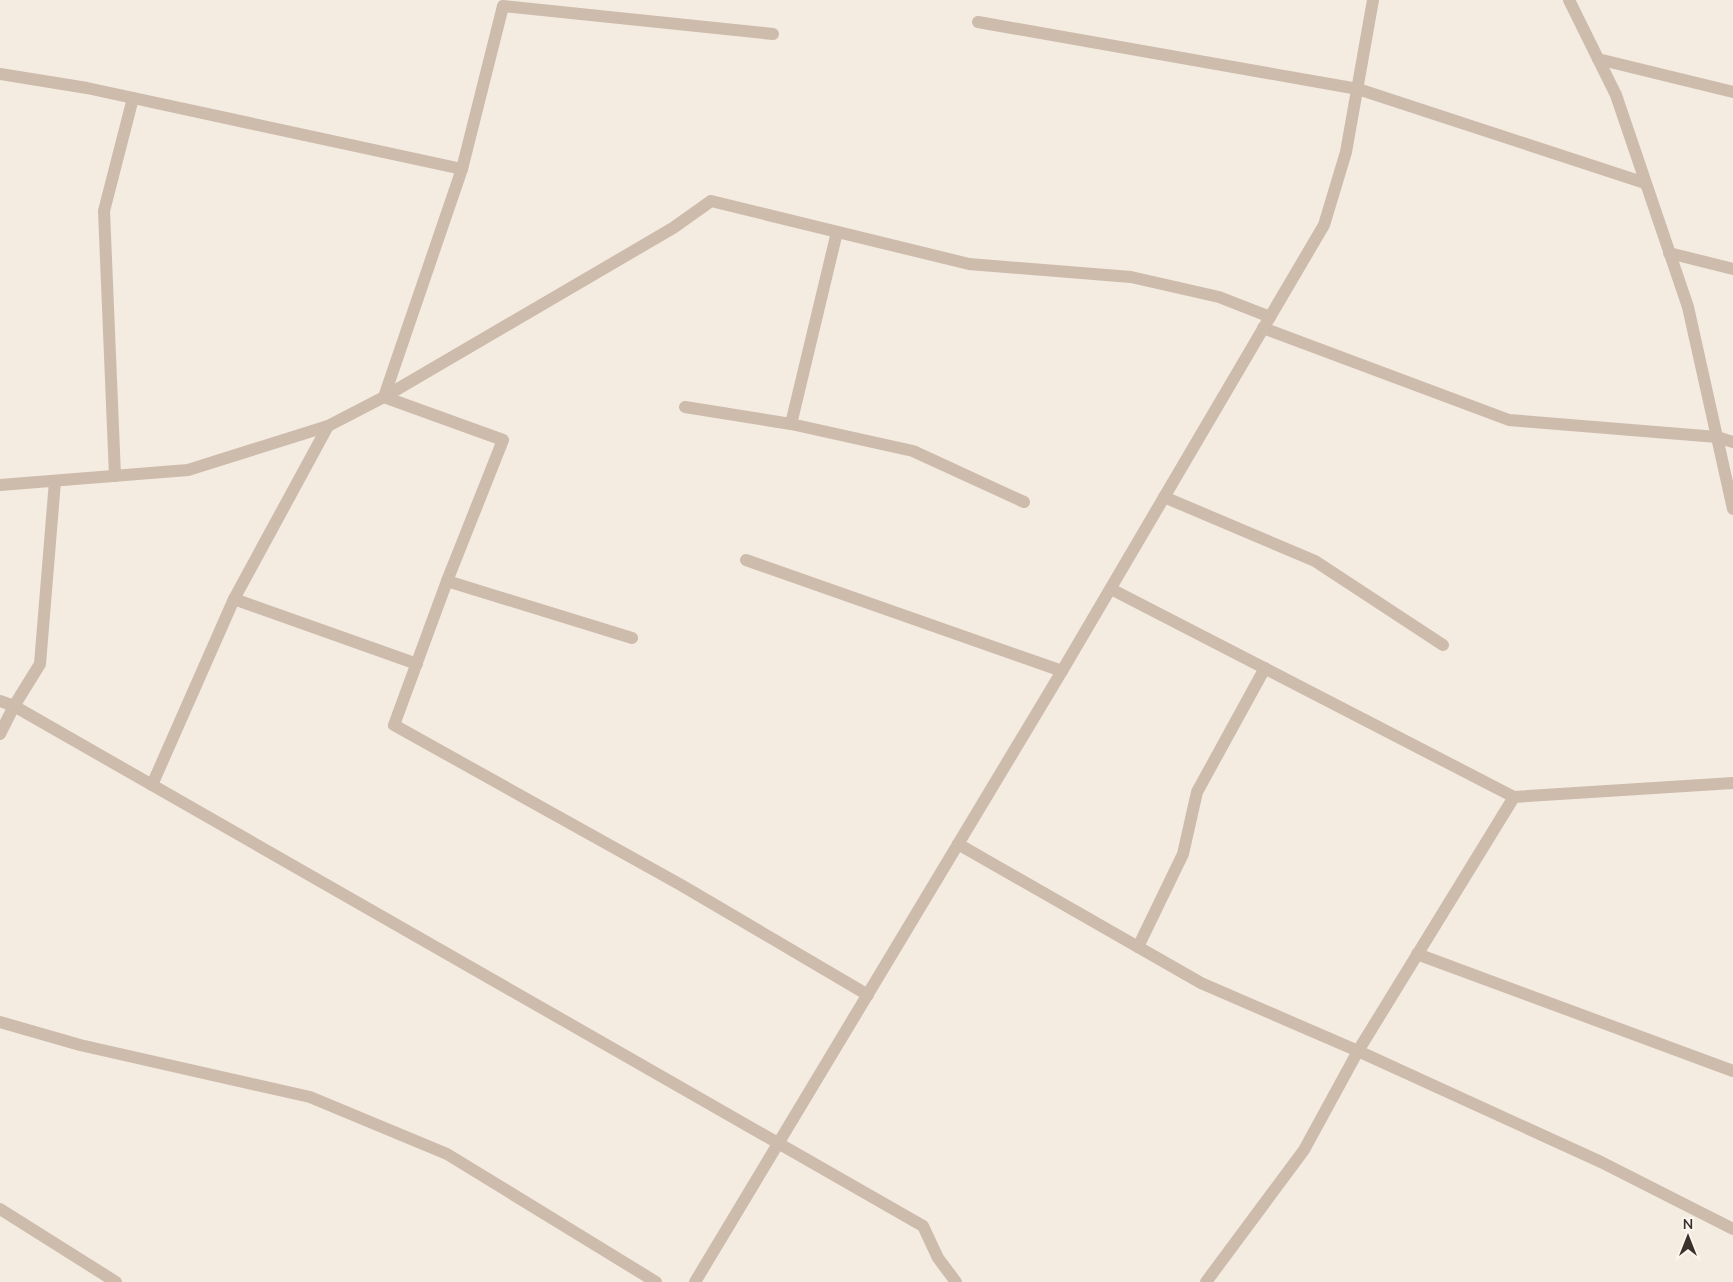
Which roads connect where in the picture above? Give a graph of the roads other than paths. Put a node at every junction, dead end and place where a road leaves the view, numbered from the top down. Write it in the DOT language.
graph roads {
  1 [pos="1373,0"];
  2 [pos="1569,0"];
  3 [pos="978,22"];
  4 [pos="773,34"];
  5 [pos="1598,59"];
  6 [pos="0,74"];
  7 [pos="1358,89"];
  8 [pos="1733,92"];
  9 [pos="133,98"];
  10 [pos="462,169"];
  11 [pos="1645,183"];
  12 [pos="837,232"];
  13 [pos="1669,253"];
  14 [pos="1733,269"];
  15 [pos="1267,323"];
  16 [pos="384,397"];
  17 [pos="685,407"];
  18 [pos="791,424"];
  19 [pos="328,426"];
  20 [pos="1717,437"];
  21 [pos="1733,442"];
  22 [pos="115,476"];
  23 [pos="55,481"];
  24 [pos="0,485"];
  25 [pos="1164,497"];
  26 [pos="1024,502"];
  27 [pos="1733,509"];
  28 [pos="746,560"];
  29 [pos="447,580"];
  30 [pos="1110,589"];
  31 [pos="234,599"];
  32 [pos="632,638"];
  33 [pos="1444,645"];
  34 [pos="417,664"];
  35 [pos="1265,668"];
  36 [pos="1062,671"];
  37 [pos="0,701"];
  38 [pos="14,706"];
  39 [pos="0,734"];
  40 [pos="1733,783"];
  41 [pos="152,785"];
  42 [pos="1514,797"];
  43 [pos="958,844"];
  44 [pos="1138,947"];
  45 [pos="1417,954"];
  46 [pos="868,995"];
  47 [pos="0,1022"];
  48 [pos="1358,1051"];
  49 [pos="1733,1071"];
  50 [pos="778,1144"];
  51 [pos="0,1209"];
  52 [pos="1733,1229"];
  53 [pos="116,1282"];
  54 [pos="656,1282"];
  55 [pos="695,1282"];
  56 [pos="956,1282"];
  57 [pos="1206,1282"];
  1 -- 7 [label="street"];
  2 -- 5 [label="street"];
  3 -- 7 [label="street"];
  4 -- 10 [label="street"];
  5 -- 8 [label="street"];
  5 -- 11 [label="street"];
  6 -- 9 [label="street"];
  7 -- 11 [label="street"];
  7 -- 15 [label="street"];
  9 -- 10 [label="street"];
  9 -- 22 [label="street"];
  10 -- 16 [label="street"];
  11 -- 13 [label="street"];
  12 -- 15 [label="street"];
  12 -- 16 [label="street"];
  12 -- 18 [label="street"];
  13 -- 14 [label="street"];
  13 -- 20 [label="street"];
  15 -- 20 [label="street"];
  15 -- 25 [label="street"];
  16 -- 19 [label="street"];
  16 -- 29 [label="street"];
  17 -- 18 [label="street"];
  18 -- 26 [label="street"];
  19 -- 22 [label="street"];
  19 -- 31 [label="street"];
  20 -- 21 [label="street"];
  20 -- 27 [label="street"];
  22 -- 23 [label="street"];
  23 -- 24 [label="street"];
  23 -- 38 [label="street"];
  25 -- 30 [label="street"];
  25 -- 33 [label="street"];
  28 -- 36 [label="street"];
  29 -- 32 [label="street"];
  29 -- 34 [label="street"];
  30 -- 35 [label="street"];
  30 -- 36 [label="street"];
  31 -- 34 [label="street"];
  31 -- 41 [label="street"];
  34 -- 46 [label="street"];
  35 -- 42 [label="street"];
  35 -- 44 [label="street"];
  36 -- 43 [label="street"];
  37 -- 38 [label="street"];
  38 -- 39 [label="street"];
  38 -- 41 [label="street"];
  40 -- 42 [label="street"];
  41 -- 50 [label="street"];
  42 -- 45 [label="street"];
  43 -- 44 [label="street"];
  43 -- 46 [label="street"];
  44 -- 48 [label="street"];
  45 -- 48 [label="street"];
  45 -- 49 [label="street"];
  46 -- 50 [label="street"];
  47 -- 54 [label="street"];
  48 -- 52 [label="street"];
  48 -- 57 [label="street"];
  50 -- 55 [label="street"];
  50 -- 56 [label="street"];
  51 -- 53 [label="street"];
}
